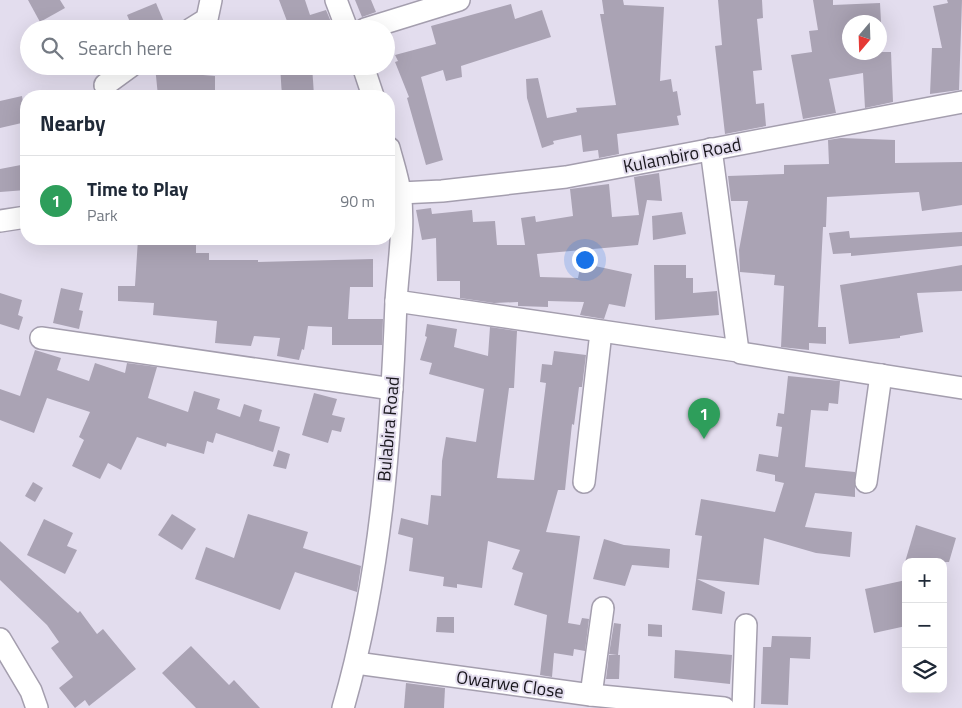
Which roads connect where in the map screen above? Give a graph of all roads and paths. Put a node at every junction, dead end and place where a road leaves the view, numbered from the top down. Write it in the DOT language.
graph roads {
  1 [pos="211,0"];
  2 [pos="336,0"];
  3 [pos="459,0"];
  4 [pos="204,20"];
  5 [pos="344,20"];
  6 [pos="394,20"];
  7 [pos="118,75"];
  8 [pos="366,75"];
  9 [pos="105,85"];
  10 [pos="371,90"];
  11 [pos="962,102"];
  12 [pos="711,149"];
  13 [pos="395,179"];
  14 [pos="400,193"];
  15 [pos="20,218"];
  16 [pos="0,221"];
  17 [pos="396,301"];
  18 [pos="601,332"];
  19 [pos="41,338"];
  20 [pos="738,351"];
  21 [pos="880,375"];
  22 [pos="962,388"];
  23 [pos="392,389"];
  24 [pos="584,482"];
  25 [pos="866,482"];
  26 [pos="603,608"];
  27 [pos="746,625"];
  28 [pos="0,639"];
  29 [pos="356,663"];
  30 [pos="590,695"];
  31 [pos="641,705"];
  32 [pos="37,708"];
  33 [pos="343,708"];
  34 [pos="724,708"];
  35 [pos="743,708"];
  1 -- 4 [label="street"];
  2 -- 5 [label="street"];
  3 -- 6 [label="street"];
  7 -- 9 [label="street"];
  8 -- 10 [label="street"];
  11 -- 12 [label="street, Kulambiro Road"];
  12 -- 14 [label="street, Kulambiro Road"];
  12 -- 20 [label="street"];
  13 -- 14 [label="street, Bulabira Road"];
  14 -- 17 [label="street, Bulabira Road"];
  15 -- 16 [label="street"];
  17 -- 18 [label="street"];
  17 -- 23 [label="street, Bulabira Road"];
  18 -- 20 [label="street"];
  18 -- 24 [label="street"];
  19 -- 23 [label="street"];
  20 -- 21 [label="street"];
  21 -- 22 [label="street"];
  21 -- 25 [label="street"];
  23 -- 29 [label="street, Bulabira Road"];
  26 -- 30 [label="street"];
  27 -- 35 [label="street"];
  28 -- 32 [label="street"];
  29 -- 30 [label="street, Owarwe Close"];
  29 -- 33 [label="street, Bulabira Road"];
  30 -- 31 [label="street, Owarwe Close"];
  31 -- 34 [label="street, Owarwe Close"];
}
